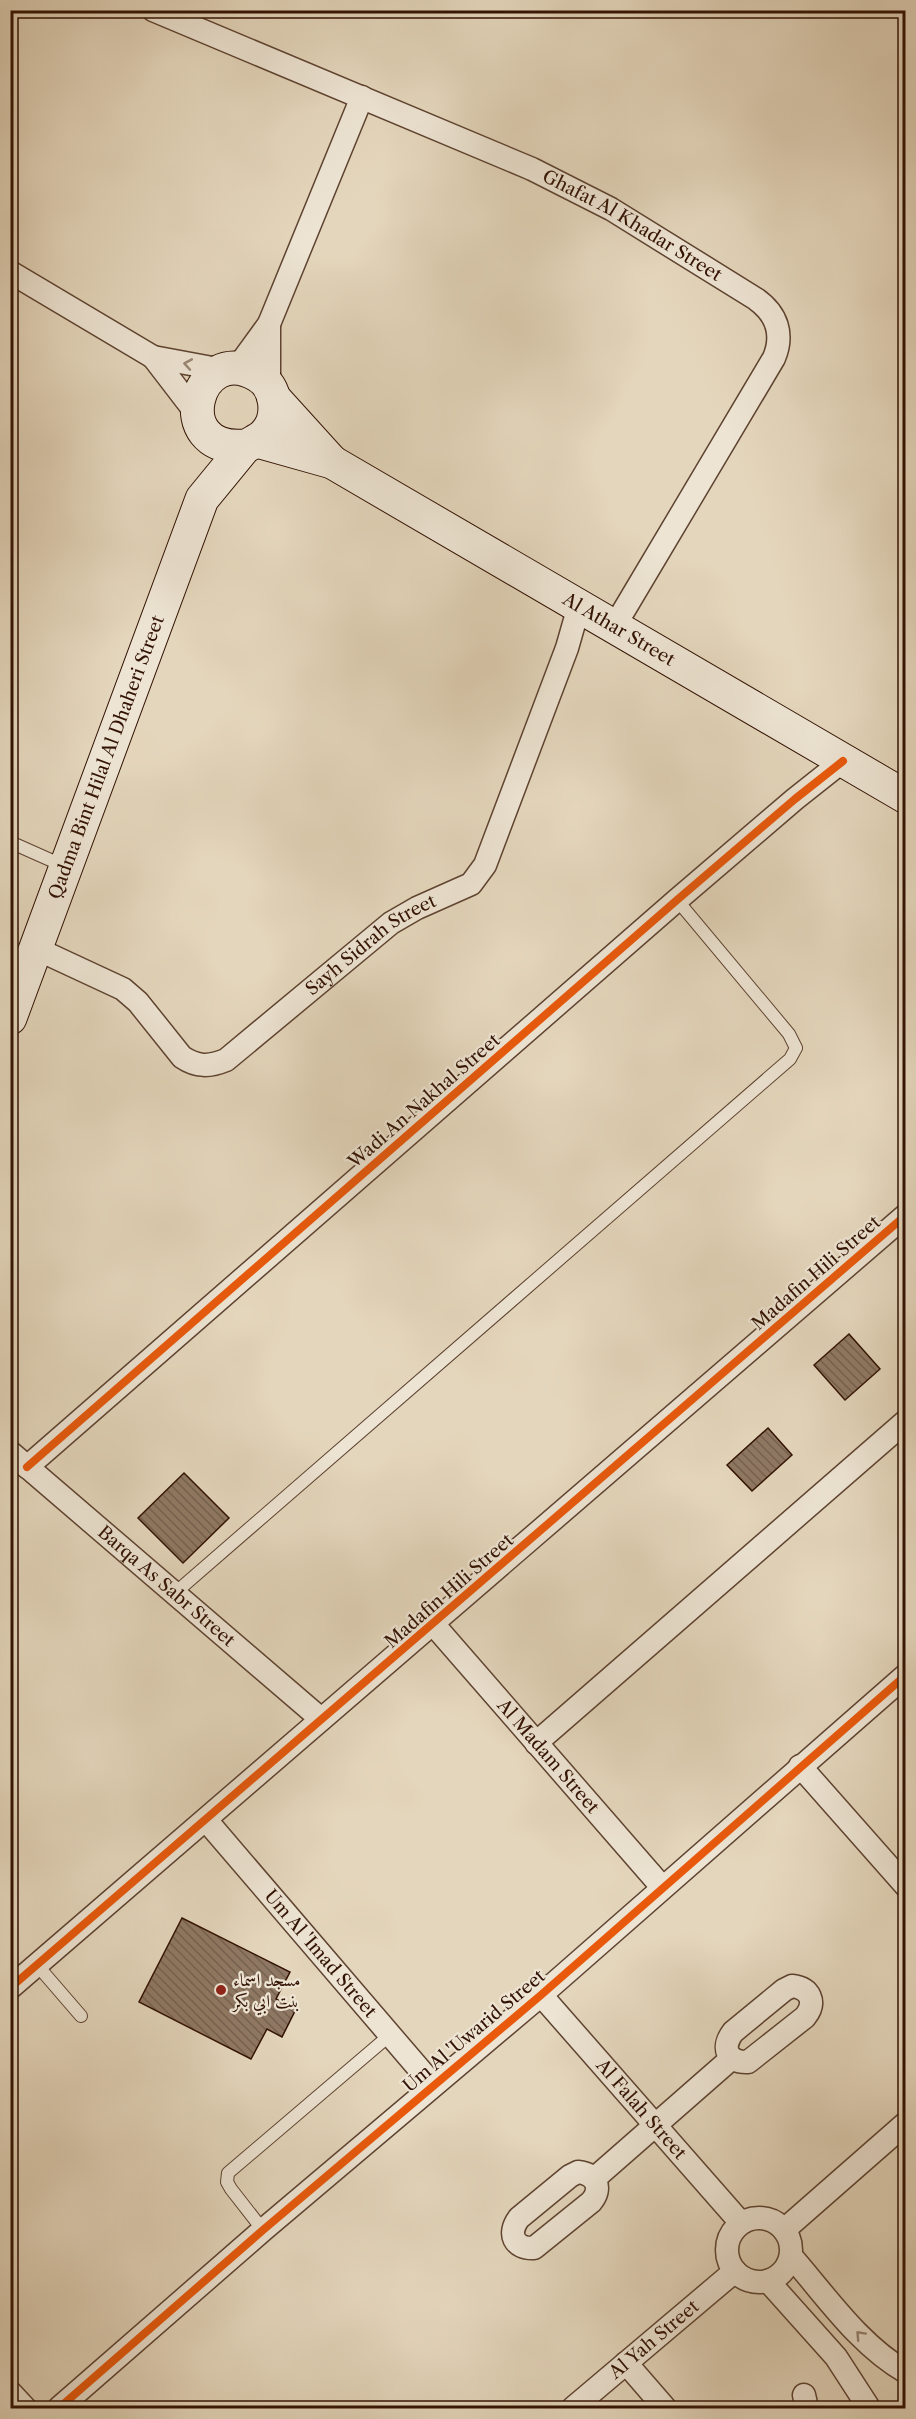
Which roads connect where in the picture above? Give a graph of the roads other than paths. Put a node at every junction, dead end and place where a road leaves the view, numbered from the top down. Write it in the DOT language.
graph roads {
  1 [pos="153,10"];
  2 [pos="362,97"];
  3 [pos="10,272"];
  4 [pos="269,324"];
  5 [pos="153,357"];
  6 [pos="230,369"];
  7 [pos="272,392"];
  8 [pos="199,420"];
  9 [pos="251,444"];
  10 [pos="332,462"];
  11 [pos="202,499"];
  12 [pos="579,606"];
  13 [pos="614,627"];
  14 [pos="843,761"];
  15 [pos="906,797"];
  16 [pos="10,842"];
  17 [pos="67,868"];
  18 [pos="677,900"];
  19 [pos="37,949"];
  20 [pos="10,1018"];
  21 [pos="906,1215"];
  22 [pos="906,1421"];
  23 [pos="19,1460"];
  24 [pos="175,1593"];
  25 [pos="434,1624"];
  26 [pos="906,1675"];
  27 [pos="321,1719"];
  28 [pos="537,1743"];
  29 [pos="800,1766"];
  30 [pos="206,1820"];
  31 [pos="906,1886"];
  32 [pos="662,1887"];
  33 [pos="37,1965"];
  34 [pos="10,1988"];
  35 [pos="541,1995"];
  36 [pos="81,2016"];
  37 [pos="390,2035"];
  38 [pos="732,2058"];
  39 [pos="433,2085"];
  40 [pos="906,2123"];
  41 [pos="656,2127"];
  42 [pos="595,2178"];
  43 [pos="741,2223"];
  44 [pos="263,2230"];
  45 [pos="784,2230"];
  46 [pos="791,2256"];
  47 [pos="735,2271"];
  48 [pos="768,2281"];
  49 [pos="626,2363"];
  50 [pos="906,2372"];
  51 [pos="10,2392"];
  52 [pos="25,2409"];
  53 [pos="59,2409"];
  54 [pos="573,2409"];
  55 [pos="665,2409"];
  56 [pos="868,2409"];
  1 -- 2 [label="street, Ghafat Al Khadar Street"];
  2 -- 4 [label="street"];
  2 -- 13 [label="street, Ghafat Al Khadar Street"];
  3 -- 5 [label="street"];
  4 -- 6 [label="street"];
  4 -- 7 [label="street"];
  6 -- 5 [label="street, one-way"];
  5 -- 8 [label="street"];
  6 -- 7 [label="street"];
  6 -- 8 [label="street"];
  7 -- 9 [label="street"];
  7 -- 10 [label="street, Al Athar Street"];
  8 -- 9 [label="street"];
  8 -- 11 [label="street, Qadma Bint Hilal Al Dhaheri Street"];
  9 -- 10 [label="street, Al Athar Street"];
  9 -- 11 [label="street, Qadma Bint Hilal Al Dhaheri Street"];
  10 -- 12 [label="street, Al Athar Street"];
  11 -- 17 [label="street, Qadma Bint Hilal Al Dhaheri Street"];
  12 -- 13 [label="street, Al Athar Street"];
  12 -- 19 [label="street, Sayh Sidrah Street"];
  13 -- 14 [label="street, Al Athar Street"];
  14 -- 15 [label="street, Al Athar Street"];
  14 -- 18 [label="street, Wadi An Nakhal Street"];
  16 -- 17 [label="lane"];
  17 -- 19 [label="street, Qadma Bint Hilal Al Dhaheri Street"];
  18 -- 23 [label="street, Wadi An Nakhal Street"];
  18 -- 24 [label="lane"];
  19 -- 20 [label="street, Qadma Bint Hilal Al Dhaheri Street"];
  21 -- 25 [label="street, Madafin Hili Street"];
  22 -- 28 [label="street"];
  23 -- 24 [label="street, Barqa As Sabr Street"];
  24 -- 27 [label="street, Barqa As Sabr Street"];
  25 -- 27 [label="street, Madafin Hili Street"];
  25 -- 28 [label="street, Al Madam Street"];
  26 -- 29 [label="street, Um Al 'Uwarid Street"];
  27 -- 30 [label="street, Madafin Hili Street"];
  28 -- 32 [label="street, Al Madam Street"];
  29 -- 31 [label="street"];
  29 -- 32 [label="street, Um Al 'Uwarid Street"];
  30 -- 33 [label="street, Madafin Hili Street"];
  30 -- 37 [label="street, Um Al 'Imad Street"];
  32 -- 35 [label="street, Um Al 'Uwarid Street"];
  33 -- 34 [label="street, Madafin Hili Street"];
  33 -- 36 [label="lane"];
  35 -- 39 [label="street, Um Al 'Uwarid Street"];
  35 -- 41 [label="street, Al Falah Street"];
  37 -- 39 [label="street, Um Al 'Imad Street"];
  37 -- 44 [label="lane"];
  38 -- 41 [label="street"];
  39 -- 44 [label="street, Um Al 'Uwarid Street"];
  40 -- 45 [label="street"];
  41 -- 42 [label="street"];
  41 -- 43 [label="street, Al Falah Street"];
  43 -- 45 [label="street"];
  43 -- 47 [label="street"];
  44 -- 53 [label="street, Um Al 'Uwarid Street"];
  45 -- 46 [label="street"];
  46 -- 48 [label="street"];
  50 -- 46 [label="street, one-way"];
  47 -- 48 [label="street"];
  47 -- 49 [label="street, Al Yah Street"];
  48 -- 56 [label="street"];
  49 -- 54 [label="street, Al Yah Street"];
  49 -- 55 [label="street"];
  51 -- 52 [label="street"];
}
